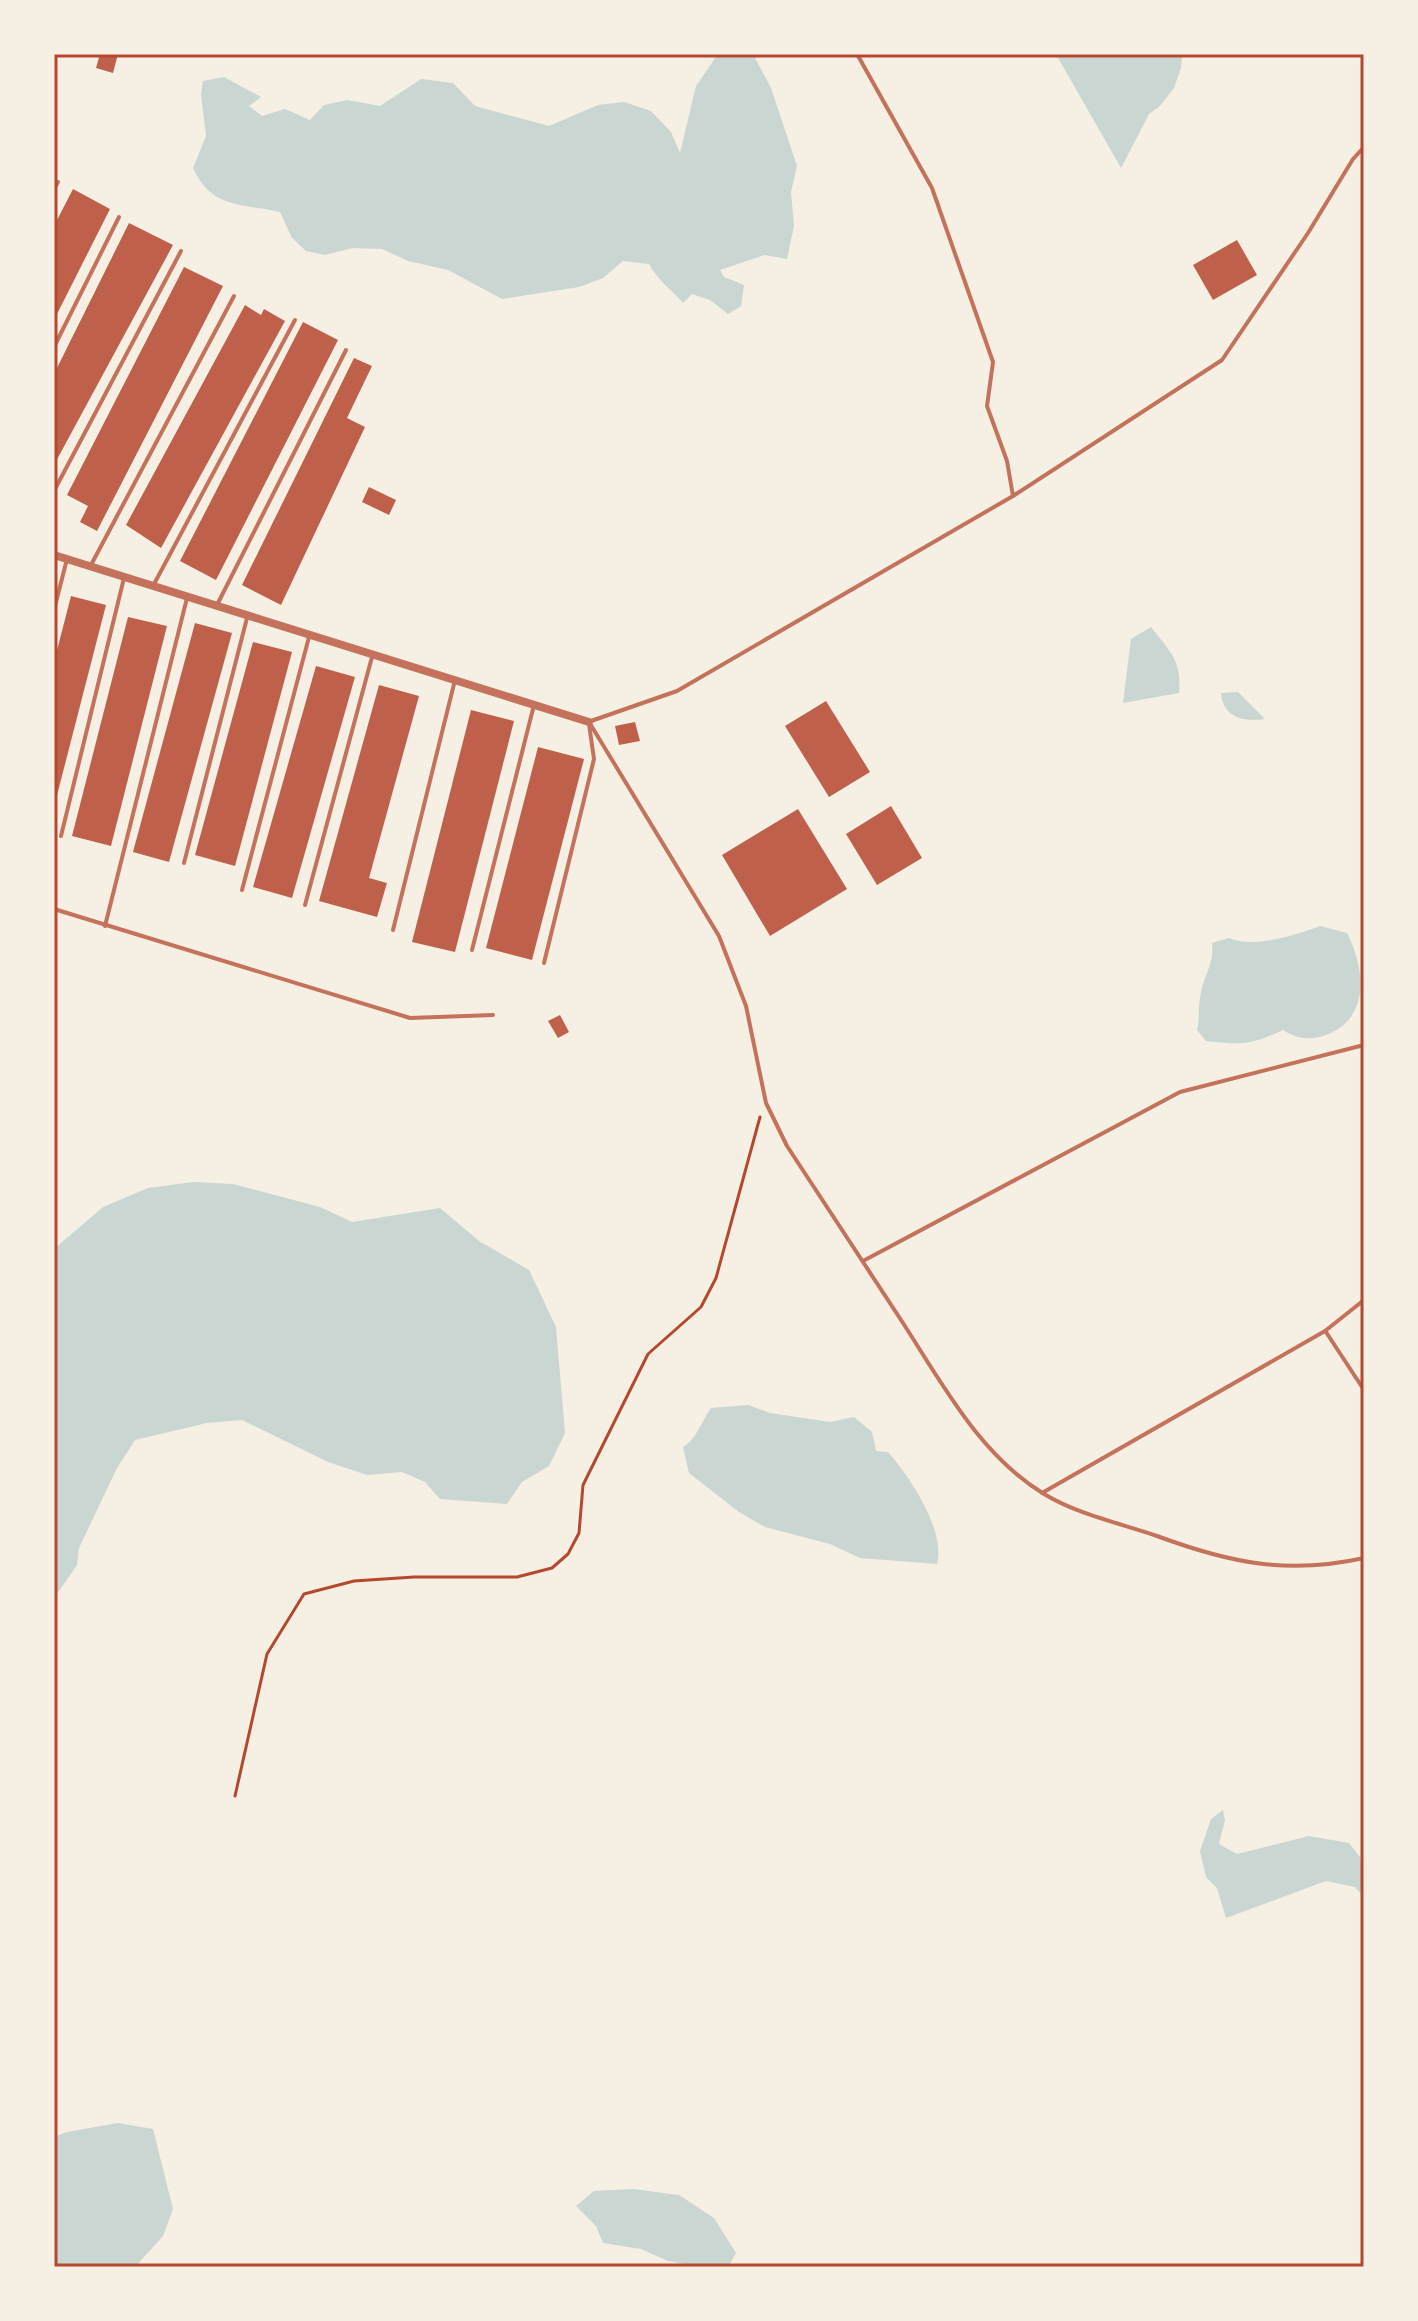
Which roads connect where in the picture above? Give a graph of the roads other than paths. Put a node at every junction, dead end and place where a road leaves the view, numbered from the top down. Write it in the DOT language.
graph roads {
  1 [pos="857,54"];
  2 [pos="1364,147"];
  3 [pos="58,182"];
  4 [pos="54,189"];
  5 [pos="119,217"];
  6 [pos="181,251"];
  7 [pos="234,296"];
  8 [pos="295,320"];
  9 [pos="54,347"];
  10 [pos="346,350"];
  11 [pos="54,491"];
  12 [pos="1013,496"];
  13 [pos="54,555"];
  14 [pos="67,559"];
  15 [pos="90,566"];
  16 [pos="124,577"];
  17 [pos="153,586"];
  18 [pos="187,596"];
  19 [pos="217,606"];
  20 [pos="54,610"];
  21 [pos="248,615"];
  22 [pos="310,635"];
  23 [pos="373,654"];
  24 [pos="455,680"];
  25 [pos="534,705"];
  26 [pos="589,722"];
  27 [pos="61,836"];
  28 [pos="184,863"];
  29 [pos="242,890"];
  30 [pos="305,905"];
  31 [pos="54,909"];
  32 [pos="105,926"];
  33 [pos="393,930"];
  34 [pos="472,950"];
  35 [pos="544,963"];
  36 [pos="493,1015"];
  37 [pos="1364,1045"];
  38 [pos="863,1262"];
  39 [pos="1364,1300"];
  40 [pos="1325,1331"];
  41 [pos="1364,1390"];
  42 [pos="1042,1493"];
  43 [pos="1364,1558"];
  1 -- 12 [label="lane"];
  2 -- 12 [label="lane"];
  3 -- 4 [label="lane"];
  5 -- 9 [label="lane"];
  6 -- 11 [label="lane"];
  7 -- 15 [label="lane"];
  8 -- 17 [label="lane"];
  10 -- 19 [label="lane"];
  12 -- 26 [label="lane"];
  13 -- 14 [label="street"];
  14 -- 15 [label="street"];
  14 -- 20 [label="lane"];
  15 -- 16 [label="street"];
  16 -- 17 [label="street"];
  16 -- 27 [label="lane"];
  17 -- 18 [label="street"];
  18 -- 19 [label="street"];
  18 -- 32 [label="lane"];
  19 -- 21 [label="street"];
  21 -- 22 [label="street"];
  21 -- 28 [label="lane"];
  22 -- 23 [label="street"];
  22 -- 29 [label="lane"];
  23 -- 24 [label="street"];
  23 -- 30 [label="lane"];
  24 -- 25 [label="street"];
  24 -- 33 [label="lane"];
  25 -- 26 [label="street"];
  25 -- 34 [label="lane"];
  26 -- 35 [label="lane"];
  26 -- 38 [label="lane"];
  31 -- 32 [label="lane"];
  32 -- 36 [label="lane"];
  37 -- 38 [label="lane"];
  38 -- 42 [label="lane"];
  39 -- 40 [label="lane"];
  40 -- 41 [label="lane"];
  40 -- 42 [label="lane"];
  42 -- 43 [label="lane"];
}
